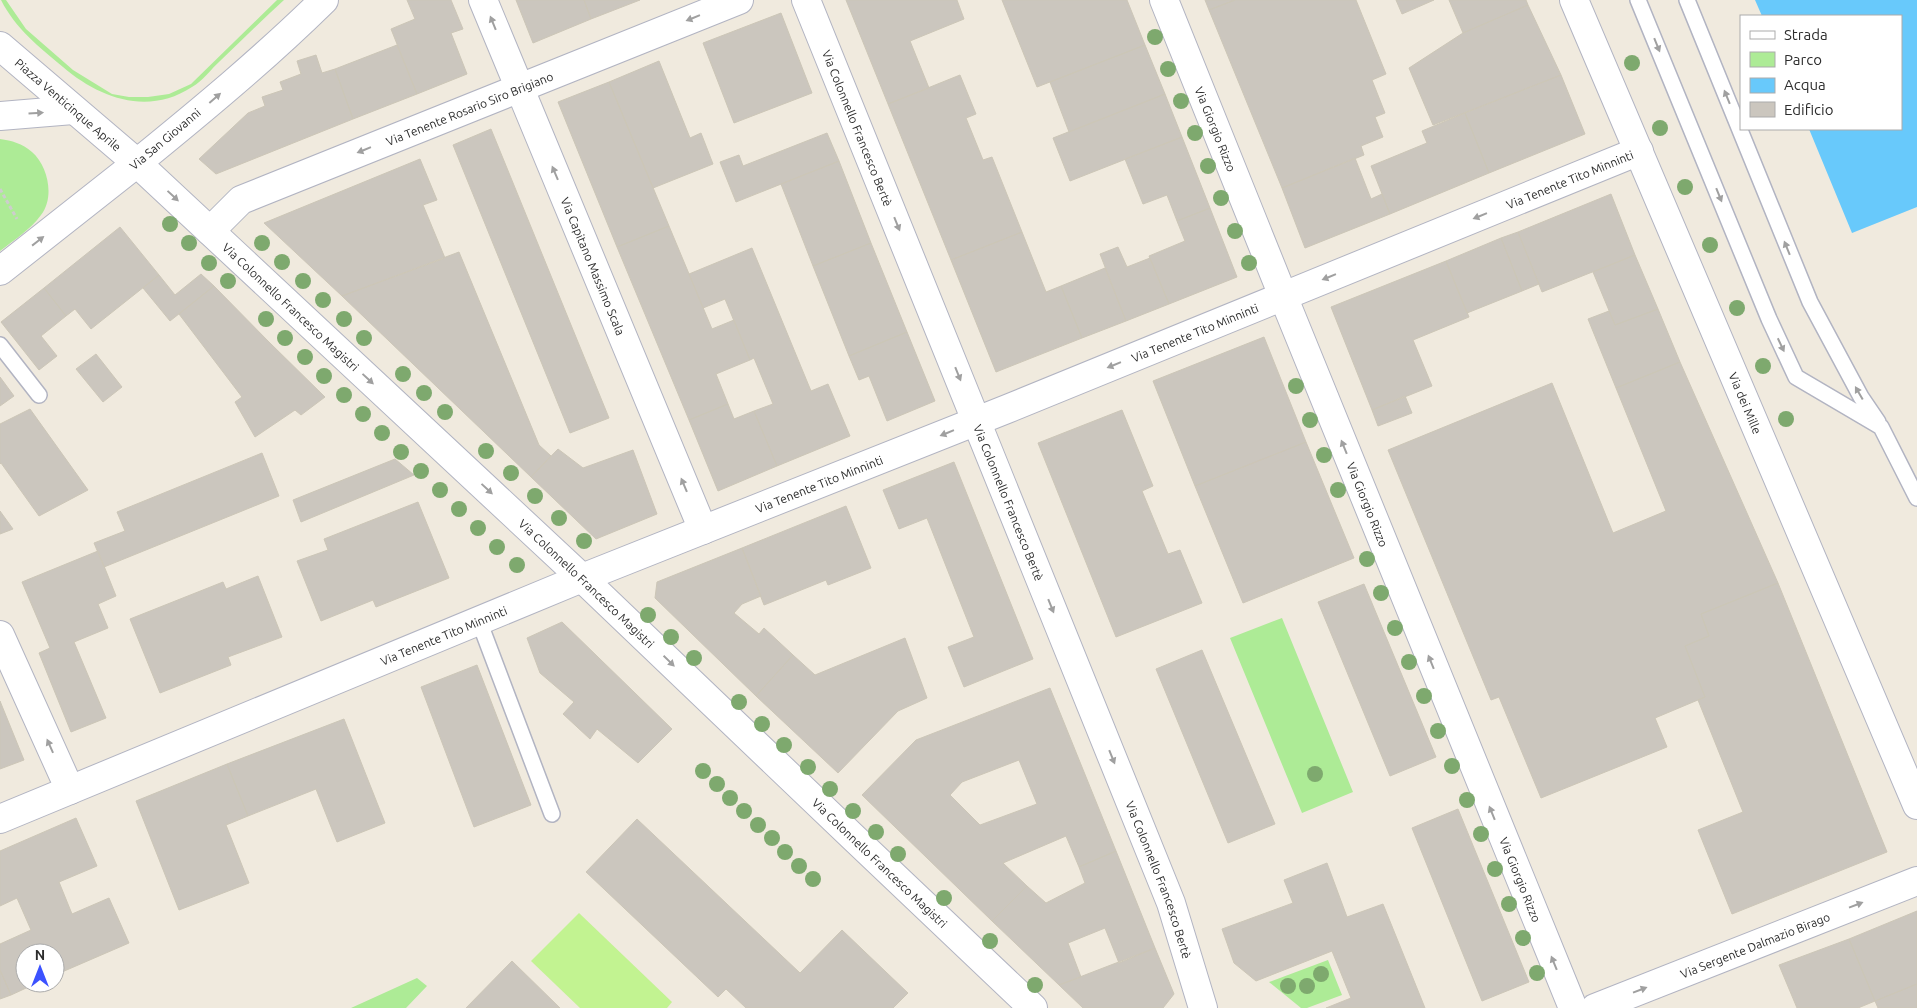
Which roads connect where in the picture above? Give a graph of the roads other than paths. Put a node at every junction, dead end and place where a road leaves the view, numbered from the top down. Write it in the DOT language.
graph roads {
  1 [pos="324,0"];
  2 [pos="483,0"];
  3 [pos="739,0"];
  4 [pos="806,0"];
  5 [pos="1164,0"];
  6 [pos="1574,0"];
  7 [pos="1638,0"];
  8 [pos="1687,0"];
  9 [pos="0,46"];
  10 [pos="520,88"];
  11 [pos="73,110"];
  12 [pos="0,116"];
  13 [pos="1638,151"];
  14 [pos="137,163"];
  15 [pos="210,231"];
  16 [pos="0,271"];
  17 [pos="1283,296"];
  18 [pos="0,345"];
  19 [pos="39,395"];
  20 [pos="977,421"];
  21 [pos="1881,427"];
  22 [pos="1917,476"];
  23 [pos="1917,498"];
  24 [pos="703,530"];
  25 [pos="582,578"];
  26 [pos="479,621"];
  27 [pos="0,635"];
  28 [pos="70,790"];
  29 [pos="1917,805"];
  30 [pos="552,814"];
  31 [pos="0,819"];
  32 [pos="1917,881"];
  33 [pos="1033,1008"];
  34 [pos="1203,1008"];
  35 [pos="1573,1008"];
  36 [pos="1595,1008"];
  14 -- 1 [label="street, Via San Giovanni, one-way"];
  10 -- 2 [label="street, Via Capitano Massimo Scala, one-way"];
  3 -- 10 [label="street, Via Tenente Rosario Siro Brigiano, one-way"];
  4 -- 20 [label="street, Via Colonnello Francesco Bertè, one-way"];
  5 -- 17 [label="street, Via Giorgio Rizzo"];
  6 -- 13 [label="street, Via dei Mille"];
  7 -- 21 [label="lane, one-way"];
  21 -- 8 [label="lane, one-way"];
  9 -- 11 [label="street, Piazza Venticinque Aprile"];
  10 -- 15 [label="street, Via Tenente Rosario Siro Brigiano, one-way"];
  24 -- 10 [label="street, Via Capitano Massimo Scala, one-way"];
  12 -- 11 [label="street, one-way"];
  11 -- 14 [label="street, Piazza Venticinque Aprile"];
  13 -- 17 [label="street, Via Tenente Tito Minninti, one-way"];
  13 -- 29 [label="street, Via dei Mille"];
  14 -- 15 [label="street, Via Colonnello Francesco Magistri, one-way"];
  16 -- 14 [label="street, Via San Giovanni, one-way"];
  15 -- 25 [label="street, Via Colonnello Francesco Magistri, one-way"];
  17 -- 20 [label="street, Via Tenente Tito Minninti, one-way"];
  35 -- 17 [label="street, Via Giorgio Rizzo, one-way"];
  18 -- 19 [label="lane"];
  20 -- 24 [label="street, Via Tenente Tito Minninti, one-way"];
  20 -- 34 [label="street, Via Colonnello Francesco Bertè, one-way"];
  21 -- 22 [label="lane"];
  21 -- 23 [label="lane"];
  24 -- 25 [label="street, Via Tenente Tito Minninti"];
  25 -- 26 [label="street, Via Tenente Tito Minninti"];
  25 -- 33 [label="street, Via Colonnello Francesco Magistri, one-way"];
  26 -- 28 [label="street, Via Tenente Tito Minninti"];
  26 -- 30 [label="lane"];
  28 -- 27 [label="street, one-way"];
  28 -- 31 [label="street, Via Tenente Tito Minninti"];
  36 -- 32 [label="street, Via Sergente Dalmazio Birago, one-way"];
}
